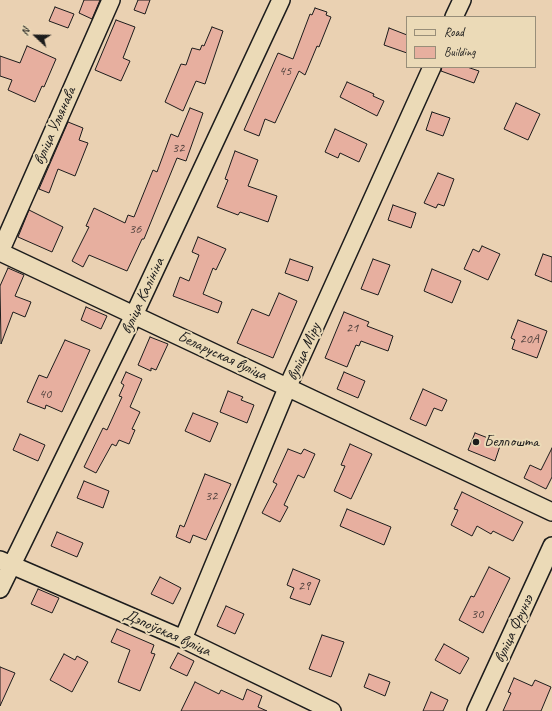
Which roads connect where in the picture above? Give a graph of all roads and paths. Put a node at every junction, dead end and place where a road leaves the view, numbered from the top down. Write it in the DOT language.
graph roads {
  1 [pos="110,0"];
  2 [pos="281,0"];
  3 [pos="462,0"];
  4 [pos="454,16"];
  5 [pos="432,68"];
  6 [pos="0,252"];
  7 [pos="134,315"];
  8 [pos="288,386"];
  9 [pos="552,512"];
  10 [pos="552,546"];
  11 [pos="6,562"];
  12 [pos="0,589"];
  13 [pos="183,639"];
  14 [pos="332,711"];
  15 [pos="476,711"];
  1 -- 6 [label="street, вуліца Ульянава"];
  2 -- 7 [label="street, вуліца Калініна"];
  3 -- 4 [label="street"];
  5 -- 8 [label="street, вуліца Міру"];
  6 -- 7 [label="street, Беларуская вуліца"];
  7 -- 8 [label="street, Беларуская вуліца"];
  7 -- 11 [label="street, вуліца Калініна"];
  8 -- 9 [label="street, Беларуская вуліца"];
  8 -- 13 [label="street, вуліца Міру"];
  10 -- 15 [label="street, вуліца Фрунзэ"];
  11 -- 12 [label="street, вуліца Калініна"];
  11 -- 13 [label="street, Дэпоўская вуліца"];
  13 -- 14 [label="street, Дэпоўская вуліца"];
}
